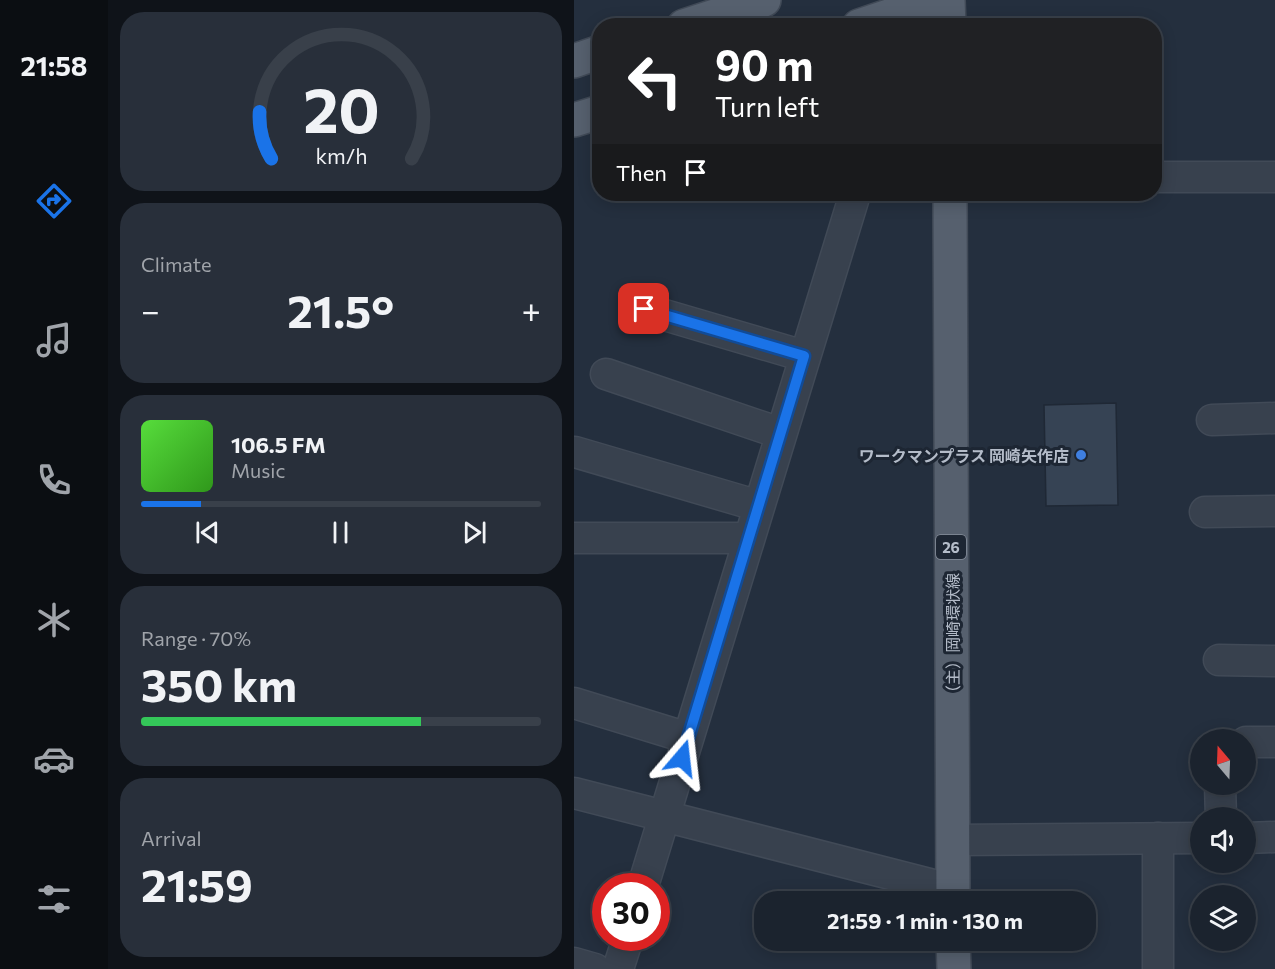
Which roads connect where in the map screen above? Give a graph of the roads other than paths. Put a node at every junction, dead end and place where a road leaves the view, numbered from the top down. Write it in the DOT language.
graph roads {
  1 [pos="764,0"];
  2 [pos="936,0"];
  3 [pos="949,0"];
  4 [pos="709,18"];
  5 [pos="883,18"];
  6 [pos="949,18"];
  7 [pos="592,114"];
  8 [pos="574,120"];
  9 [pos="1162,177"];
  10 [pos="1274,177"];
  11 [pos="853,201"];
  12 [pos="950,201"];
  13 [pos="644,309"];
  14 [pos="804,356"];
  15 [pos="606,374"];
  16 [pos="1274,418"];
  17 [pos="1212,420"];
  18 [pos="780,433"];
  19 [pos="575,452"];
  20 [pos="759,506"];
  21 [pos="1274,511"];
  22 [pos="1205,512"];
  23 [pos="574,538"];
  24 [pos="749,538"];
  25 [pos="1219,660"];
  26 [pos="1274,661"];
  27 [pos="574,703"];
  28 [pos="688,738"];
  29 [pos="1256,742"];
  30 [pos="1274,742"];
  31 [pos="574,793"];
  32 [pos="664,817"];
  33 [pos="1274,837"];
  34 [pos="1158,838"];
  35 [pos="1190,838"];
  36 [pos="1256,838"];
  37 [pos="953,840"];
  38 [pos="647,873"];
  39 [pos="935,891"];
  40 [pos="953,891"];
  41 [pos="624,951"];
  42 [pos="953,951"];
  43 [pos="574,963"];
  44 [pos="595,969"];
  45 [pos="618,969"];
  46 [pos="954,969"];
  47 [pos="1158,969"];
  1 -- 4 [label="main road"];
  2 -- 5 [label="main road"];
  3 -- 6 [label="main road"];
  7 -- 8 [label="main road"];
  9 -- 10 [label="street"];
  11 -- 14 [label="street"];
  12 -- 37 [label="main road, （主）岡崎環状線 / 26"];
  13 -- 14 [label="street"];
  14 -- 18 [label="street"];
  15 -- 18 [label="street"];
  16 -- 17 [label="street"];
  18 -- 20 [label="street"];
  19 -- 20 [label="street"];
  20 -- 24 [label="street"];
  21 -- 22 [label="street"];
  23 -- 24 [label="street"];
  24 -- 28 [label="street"];
  25 -- 26 [label="street"];
  27 -- 28 [label="street"];
  28 -- 32 [label="street"];
  29 -- 30 [label="street"];
  31 -- 32 [label="street"];
  32 -- 38 [label="street"];
  32 -- 39 [label="street"];
  33 -- 36 [label="street"];
  34 -- 35 [label="street"];
  34 -- 37 [label="street"];
  34 -- 47 [label="street"];
  37 -- 40 [label="main road, （主）岡崎環状線 / 26"];
  41 -- 45 [label="street"];
  42 -- 46 [label="main road"];
  43 -- 44 [label="street"];
}
